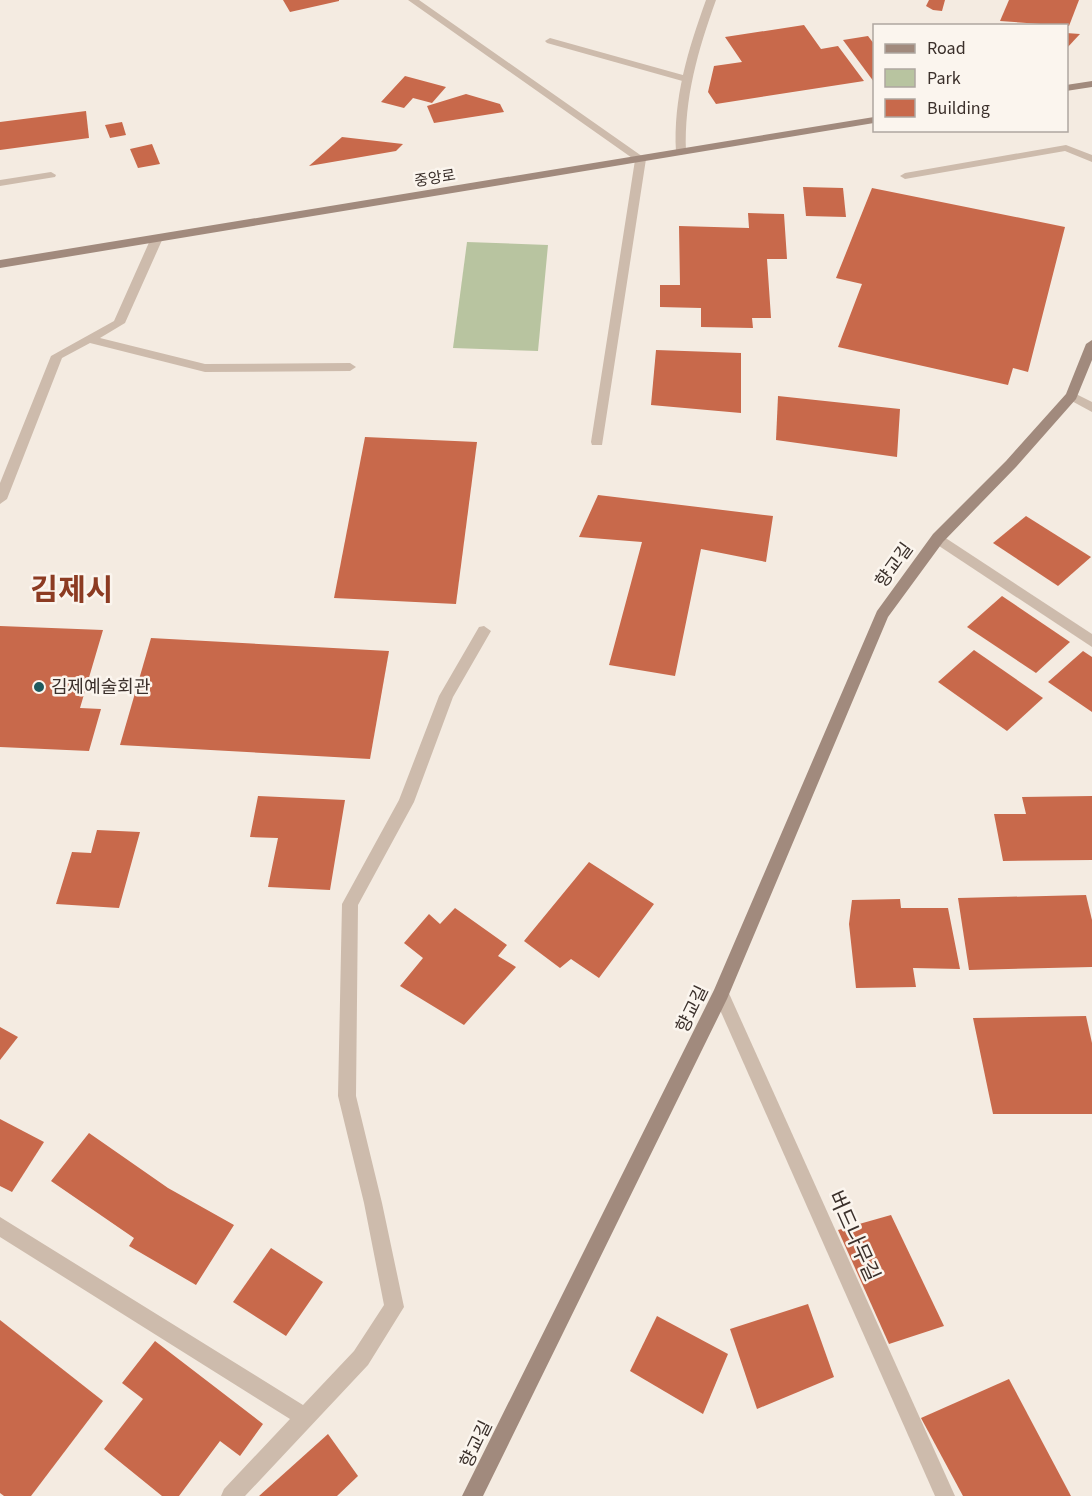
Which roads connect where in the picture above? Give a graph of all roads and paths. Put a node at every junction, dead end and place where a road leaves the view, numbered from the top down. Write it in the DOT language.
graph roads {
  1 [pos="413,0"];
  2 [pos="711,0"];
  3 [pos="550,41"];
  4 [pos="686,79"];
  5 [pos="1092,84"];
  6 [pos="1068,88"];
  7 [pos="873,120"];
  8 [pos="681,152"];
  9 [pos="641,159"];
  10 [pos="1092,159"];
  11 [pos="51,175"];
  12 [pos="905,176"];
  13 [pos="0,183"];
  14 [pos="158,238"];
  15 [pos="0,264"];
  16 [pos="88,339"];
  17 [pos="1092,344"];
  18 [pos="350,367"];
  19 [pos="1072,396"];
  20 [pos="1092,408"];
  21 [pos="597,442"];
  22 [pos="0,499"];
  23 [pos="938,537"];
  24 [pos="484,631"];
  25 [pos="1092,640"];
  26 [pos="722,994"];
  27 [pos="0,1226"];
  28 [pos="305,1417"];
  29 [pos="231,1496"];
  30 [pos="472,1496"];
  31 [pos="945,1496"];
  1 -- 9 [label="street"];
  2 -- 4 [label="street"];
  3 -- 4 [label="street"];
  4 -- 8 [label="street"];
  5 -- 6 [label="street"];
  7 -- 8 [label="street, 중앙로"];
  8 -- 9 [label="street, 중앙로"];
  9 -- 14 [label="street, 중앙로"];
  9 -- 21 [label="street"];
  10 -- 12 [label="street"];
  11 -- 13 [label="street"];
  14 -- 15 [label="street, 중앙로"];
  14 -- 16 [label="street"];
  16 -- 18 [label="street"];
  16 -- 22 [label="street"];
  17 -- 19 [label="street, 향교길"];
  19 -- 20 [label="street"];
  19 -- 23 [label="street, 향교길"];
  23 -- 25 [label="street, 향교길"];
  23 -- 26 [label="street, 향교길"];
  24 -- 28 [label="street"];
  26 -- 30 [label="street, 향교길"];
  26 -- 31 [label="street, 버드나무길"];
  27 -- 28 [label="street"];
  28 -- 29 [label="street"];
}
